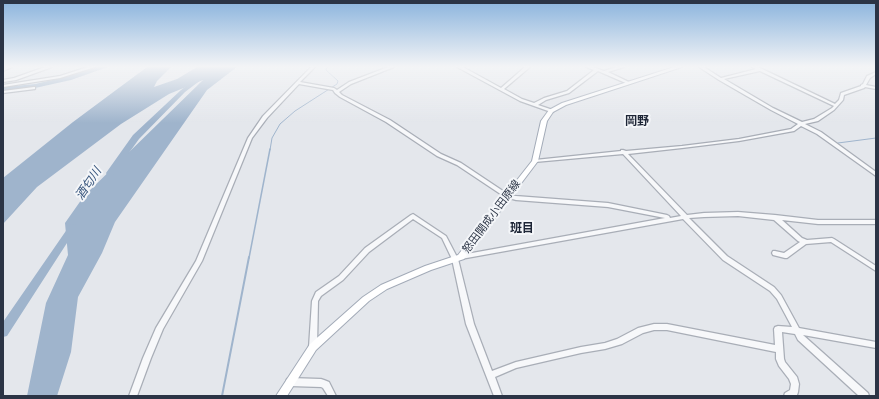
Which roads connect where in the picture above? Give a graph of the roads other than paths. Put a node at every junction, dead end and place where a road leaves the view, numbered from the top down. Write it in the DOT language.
graph roads {
  1 [pos="863,85"];
  2 [pos="295,86"];
  3 [pos="316,86"];
  4 [pos="344,86"];
  5 [pos="495,86"];
  6 [pos="506,86"];
  7 [pos="576,86"];
  8 [pos="621,86"];
  9 [pos="732,86"];
  10 [pos="793,86"];
  11 [pos="866,86"];
  12 [pos="34,88"];
  13 [pos="876,88"];
  14 [pos="502,89"];
  15 [pos="335,90"];
  16 [pos="3,92"];
  17 [pos="536,104"];
  18 [pos="835,106"];
  19 [pos="551,111"];
  20 [pos="801,124"];
  21 [pos="623,151"];
  22 [pos="535,161"];
  23 [pos="876,174"];
  24 [pos="507,196"];
  25 [pos="685,217"];
  26 [pos="774,217"];
  27 [pos="670,220"];
  28 [pos="876,222"];
  29 [pos="805,242"];
  30 [pos="774,253"];
  31 [pos="458,258"];
  32 [pos="876,269"];
  33 [pos="798,331"];
  34 [pos="876,345"];
  35 [pos="313,347"];
  36 [pos="779,349"];
  37 [pos="490,375"];
  38 [pos="289,382"];
  39 [pos="793,395"];
  40 [pos="133,396"];
  41 [pos="281,396"];
  42 [pos="332,396"];
  43 [pos="498,396"];
  44 [pos="865,396"];
  1 -- 18 [label="street"];
  2 -- 40 [label="street"];
  3 -- 15 [label="street"];
  4 -- 15 [label="street"];
  5 -- 14 [label="street"];
  6 -- 14 [label="street"];
  7 -- 17 [label="street"];
  8 -- 19 [label="main road"];
  9 -- 20 [label="street"];
  10 -- 18 [label="street"];
  11 -- 13 [label="street"];
  12 -- 16 [label="street"];
  14 -- 17 [label="street"];
  15 -- 24 [label="street"];
  17 -- 19 [label="street"];
  18 -- 20 [label="street"];
  19 -- 22 [label="main road, 怒田開成小田原線"];
  20 -- 21 [label="street"];
  20 -- 23 [label="street"];
  21 -- 22 [label="street"];
  21 -- 25 [label="street"];
  22 -- 24 [label="main road, 怒田開成小田原線"];
  24 -- 27 [label="street"];
  24 -- 31 [label="main road, 怒田開成小田原線"];
  25 -- 26 [label="street"];
  25 -- 27 [label="street"];
  25 -- 33 [label="street"];
  26 -- 28 [label="street"];
  26 -- 29 [label="street"];
  27 -- 31 [label="street"];
  29 -- 30 [label="street"];
  29 -- 32 [label="street"];
  31 -- 35 [label="main road, 怒田開成小田原線"];
  31 -- 35 [label="street"];
  31 -- 37 [label="street"];
  33 -- 34 [label="street"];
  33 -- 36 [label="street"];
  33 -- 44 [label="street"];
  35 -- 38 [label="main road, 怒田開成小田原線"];
  36 -- 37 [label="street"];
  36 -- 39 [label="street"];
  37 -- 43 [label="street"];
  38 -- 41 [label="main road, 怒田開成小田原線"];
  38 -- 42 [label="street"];
}
